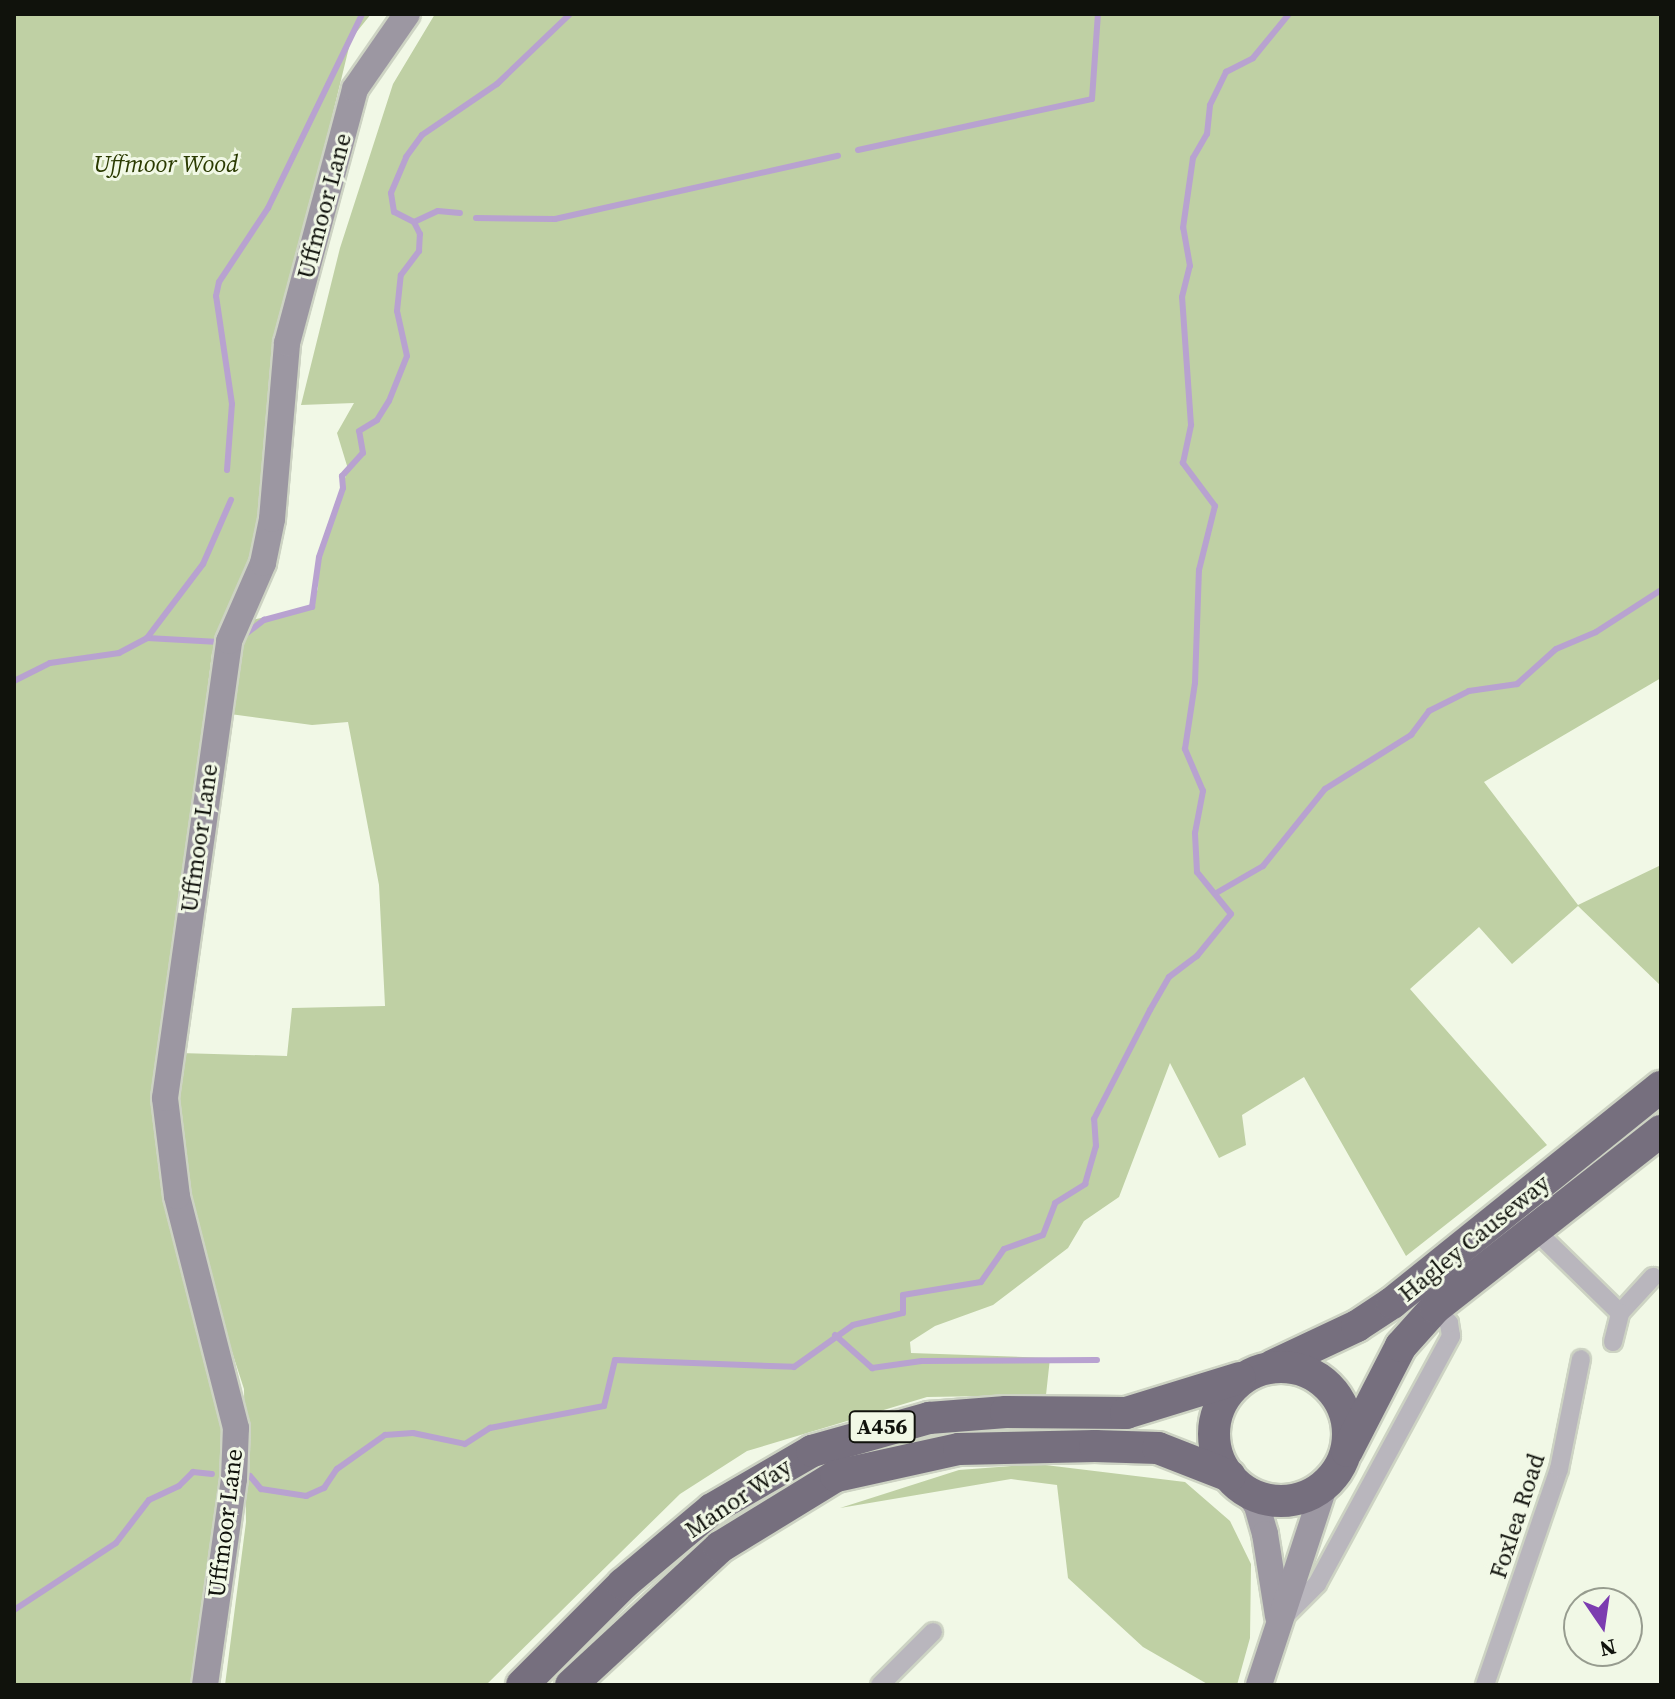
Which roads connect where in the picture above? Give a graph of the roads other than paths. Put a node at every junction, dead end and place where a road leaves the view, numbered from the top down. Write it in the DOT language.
graph roads {
  1 [pos="407,14"];
  2 [pos="1661,1087"];
  3 [pos="1661,1131"];
  4 [pos="1533,1228"];
  5 [pos="1653,1277"];
  6 [pos="1435,1308"];
  7 [pos="1620,1313"];
  8 [pos="1613,1342"];
  9 [pos="1581,1359"];
  10 [pos="1272,1366"];
  11 [pos="1240,1378"];
  12 [pos="1347,1451"];
  13 [pos="1238,1484"];
  14 [pos="1323,1490"];
  15 [pos="1277,1620"];
  16 [pos="933,1632"];
  17 [pos="205,1685"];
  18 [pos="522,1685"];
  19 [pos="571,1685"];
  20 [pos="880,1685"];
  21 [pos="1259,1685"];
  22 [pos="1485,1685"];
  1 -- 17 [label="street, Uffmoor Lane"];
  2 -- 10 [label="highway, Hagley Causeway / A456"];
  3 -- 4 [label="highway, Hagley Causeway"];
  4 -- 6 [label="highway, Hagley Causeway"];
  4 -- 7 [label="street"];
  5 -- 7 [label="street"];
  6 -- 12 [label="highway, Hagley Causeway"];
  6 -- 15 [label="street"];
  7 -- 8 [label="street"];
  9 -- 22 [label="street, Foxlea Road"];
  10 -- 11 [label="highway, A456"];
  10 -- 12 [label="highway"];
  11 -- 13 [label="highway"];
  11 -- 18 [label="highway, Manor Way / A456"];
  12 -- 14 [label="highway"];
  13 -- 14 [label="highway, A456"];
  13 -- 15 [label="street"];
  13 -- 19 [label="highway, Manor Way / A456"];
  14 -- 15 [label="street"];
  15 -- 21 [label="street"];
  16 -- 20 [label="street"];
}
